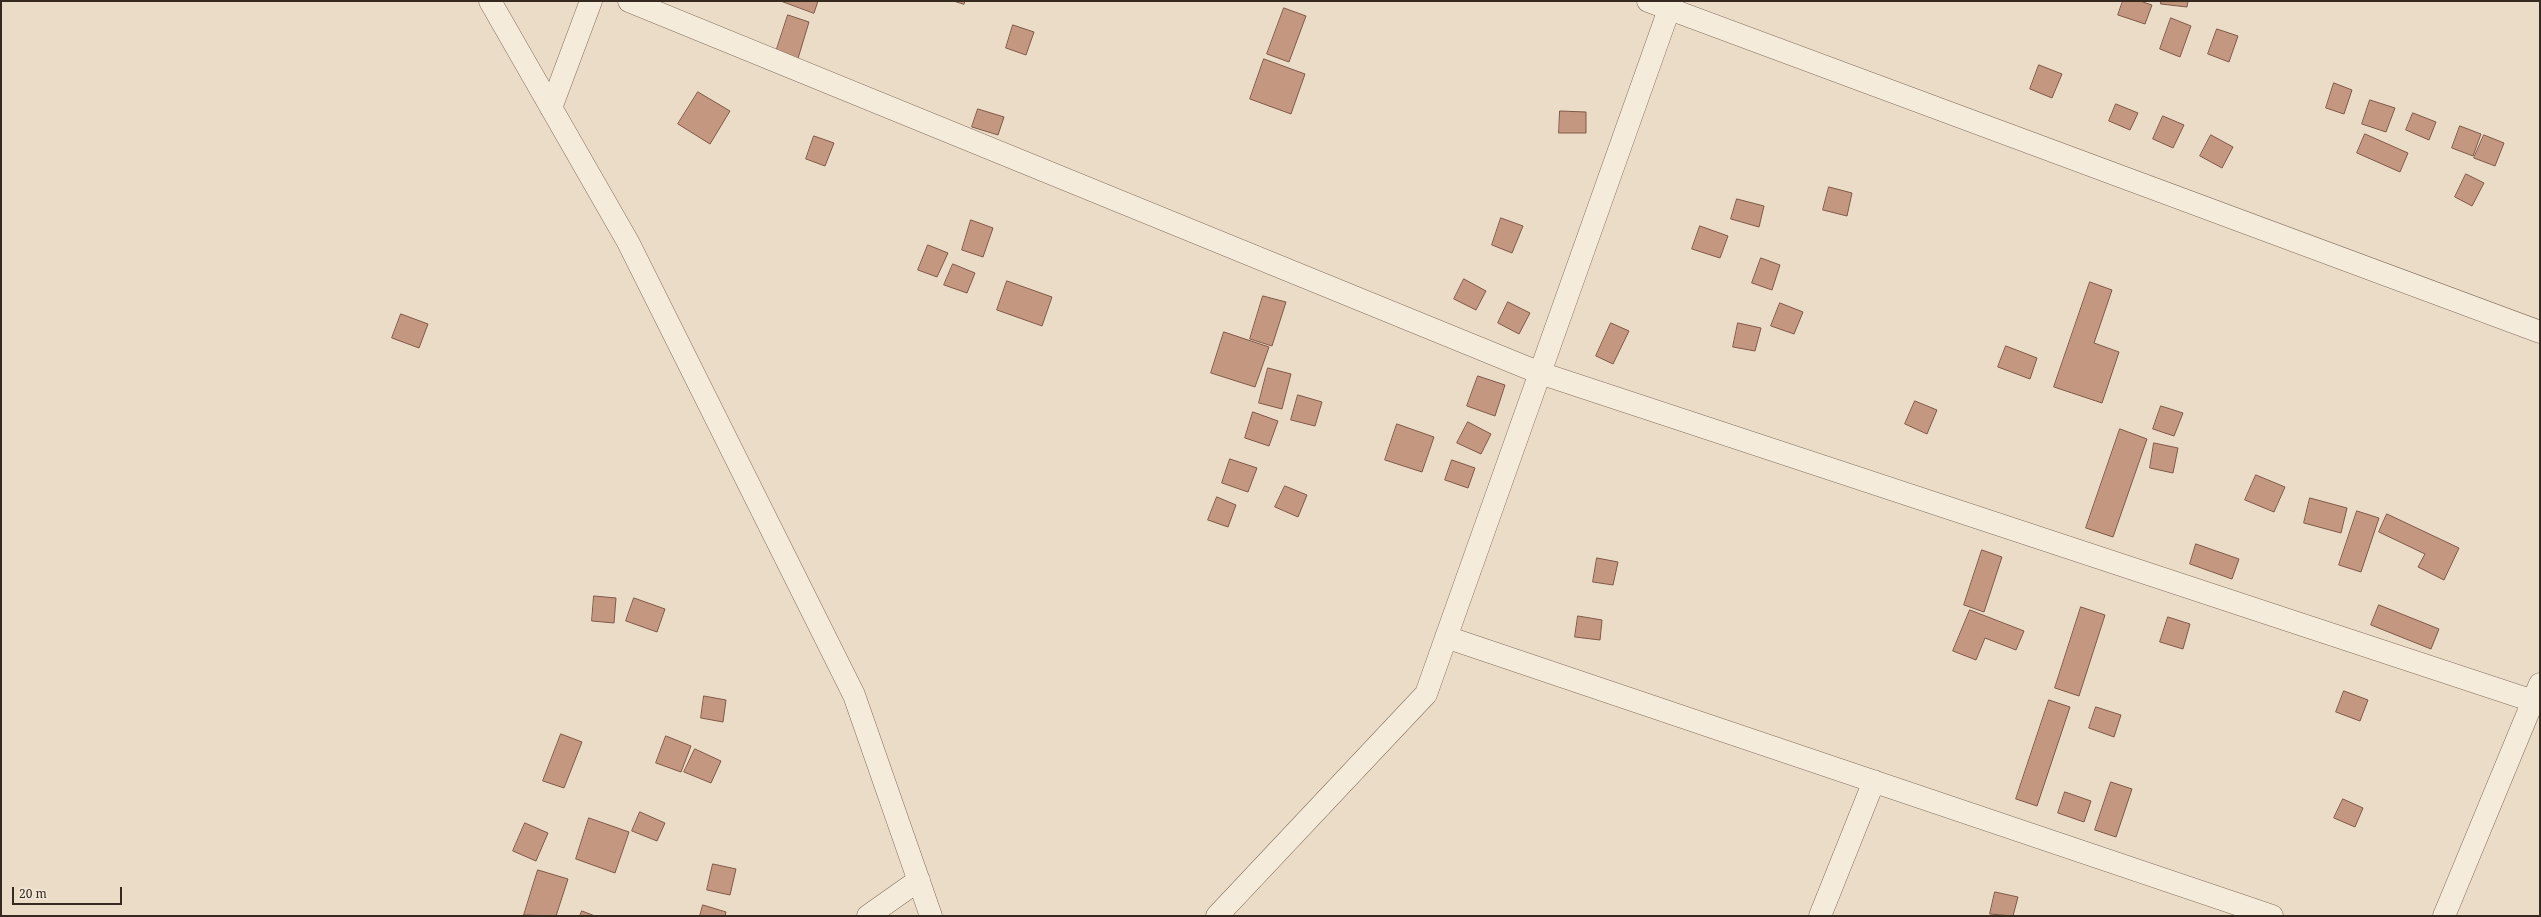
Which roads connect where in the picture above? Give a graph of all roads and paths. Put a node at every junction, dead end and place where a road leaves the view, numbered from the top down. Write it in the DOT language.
graph roads {
  1 [pos="490,1"];
  2 [pos="591,1"];
  3 [pos="629,1"];
  4 [pos="1648,1"];
  5 [pos="1671,5"];
  6 [pos="551,108"];
  7 [pos="2540,332"];
  8 [pos="1540,373"];
  9 [pos="1446,636"];
  10 [pos="2536,692"];
  11 [pos="1874,781"];
  12 [pos="919,880"];
  13 [pos="868,916"];
  14 [pos="931,916"];
  15 [pos="1217,916"];
  16 [pos="1820,916"];
  17 [pos="2272,916"];
  18 [pos="2444,916"];
  1 -- 6 [label="street"];
  2 -- 6 [label="street"];
  3 -- 8 [label="street"];
  4 -- 5 [label="street"];
  5 -- 7 [label="street"];
  5 -- 8 [label="street"];
  6 -- 12 [label="street"];
  8 -- 9 [label="street"];
  8 -- 10 [label="street"];
  9 -- 11 [label="street"];
  9 -- 15 [label="street"];
  10 -- 18 [label="street"];
  11 -- 16 [label="street"];
  11 -- 17 [label="street"];
  12 -- 13 [label="street"];
  12 -- 14 [label="street"];
}
